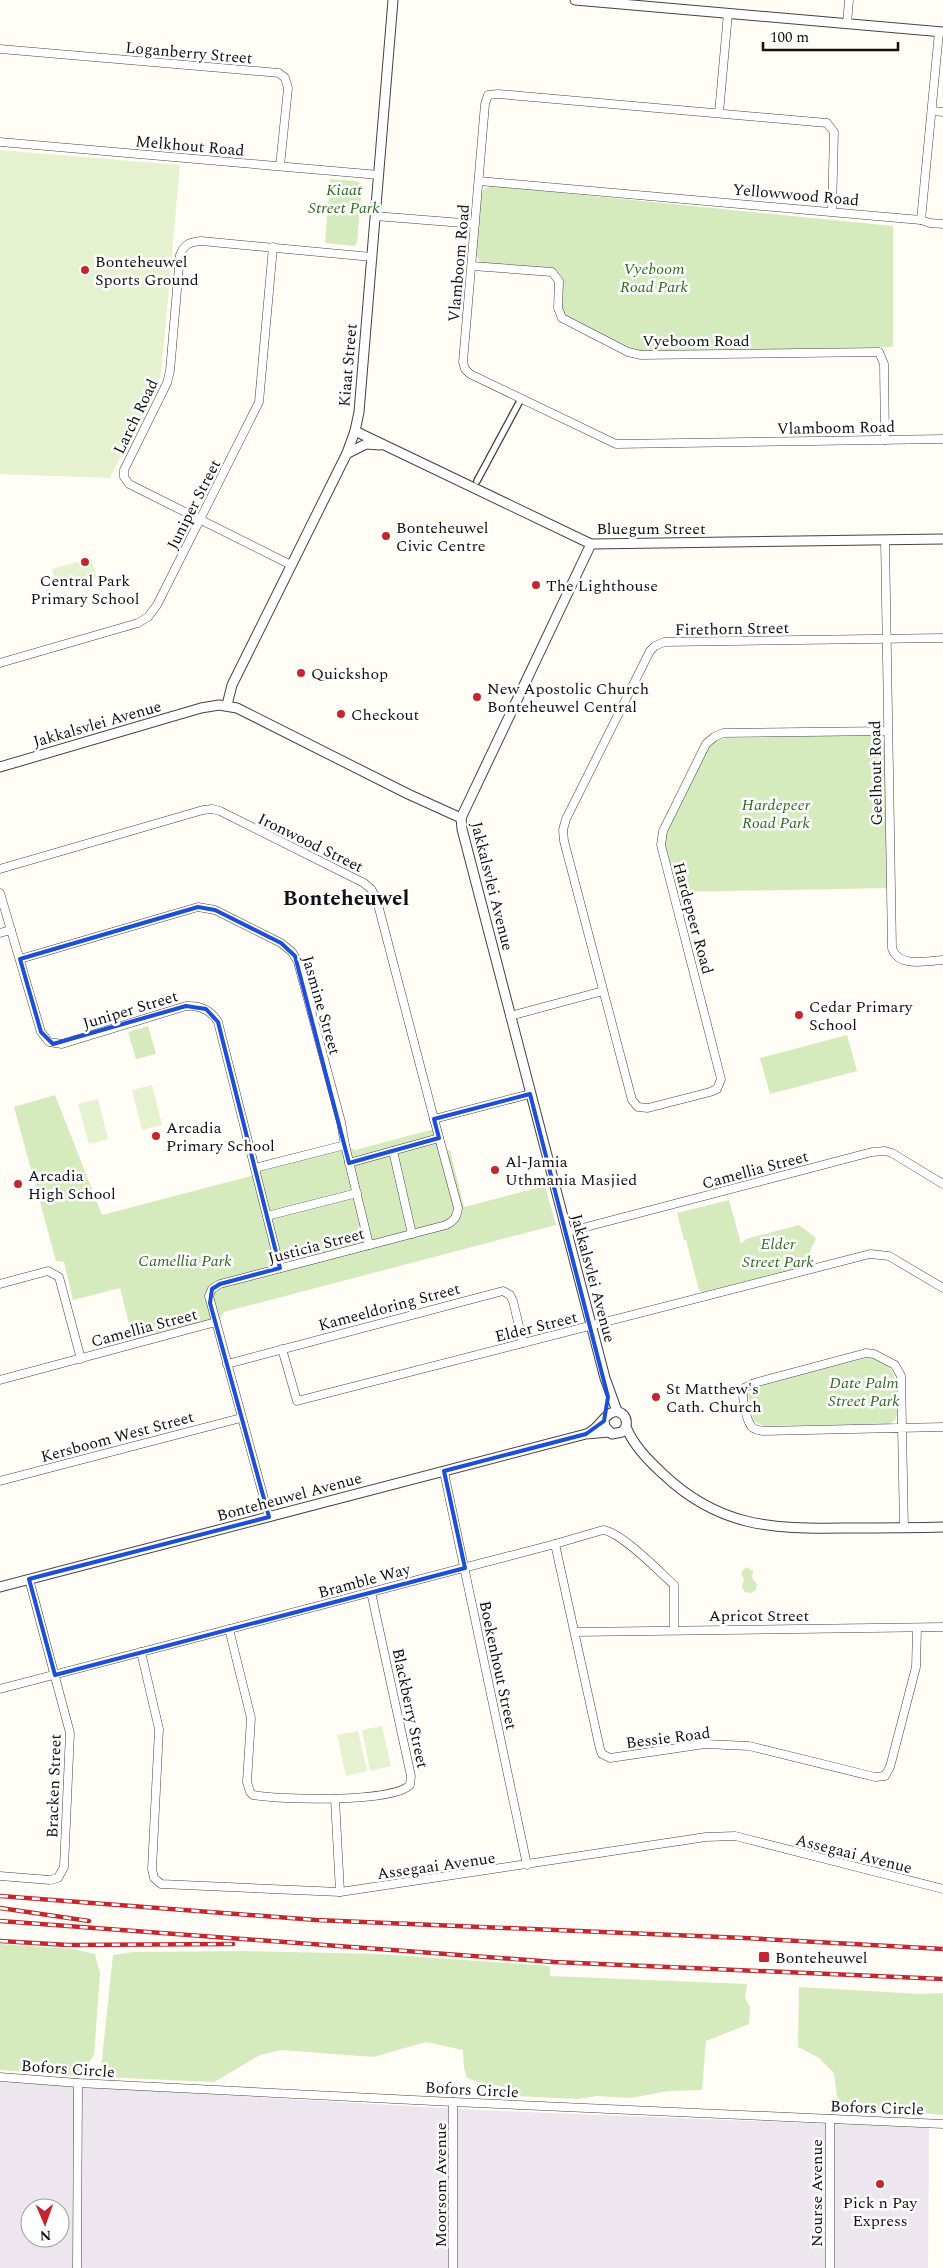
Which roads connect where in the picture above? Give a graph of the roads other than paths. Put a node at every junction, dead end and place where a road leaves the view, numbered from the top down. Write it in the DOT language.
graph roads {
  1 [pos="393,0"];
  2 [pos="575,0"];
  3 [pos="850,0"];
  4 [pos="621,2"];
  5 [pos="728,13"];
  6 [pos="847,24"];
  7 [pos="941,32"];
  8 [pos="0,50"];
  9 [pos="932,111"];
  10 [pos="943,112"];
  11 [pos="719,113"];
  12 [pos="0,142"];
  13 [pos="280,166"];
  14 [pos="379,175"];
  15 [pos="479,181"];
  16 [pos="832,211"];
  17 [pos="375,216"];
  18 [pos="921,220"];
  19 [pos="475,224"];
  20 [pos="943,224"];
  21 [pos="273,247"];
  22 [pos="372,256"];
  23 [pos="472,266"];
  24 [pos="521,399"];
  25 [pos="355,431"];
  26 [pos="943,439"];
  27 [pos="885,440"];
  28 [pos="385,446"];
  29 [pos="347,453"];
  30 [pos="478,481"];
  31 [pos="200,520"];
  32 [pos="943,539"];
  33 [pos="885,540"];
  34 [pos="591,544"];
  35 [pos="291,565"];
  36 [pos="943,638"];
  37 [pos="887,639"];
  38 [pos="0,663"];
  39 [pos="227,705"];
  40 [pos="888,731"];
  41 [pos="0,768"];
  42 [pos="461,818"];
  43 [pos="0,869"];
  44 [pos="0,893"];
  45 [pos="11,930"];
  46 [pos="0,933"];
  47 [pos="20,959"];
  48 [pos="943,960"];
  49 [pos="603,991"];
  50 [pos="510,1016"];
  51 [pos="530,1094"];
  52 [pos="434,1119"];
  53 [pos="439,1138"];
  54 [pos="345,1145"];
  55 [pos="392,1151"];
  56 [pos="349,1163"];
  57 [pos="255,1168"];
  58 [pos="943,1184"];
  59 [pos="356,1194"];
  60 [pos="267,1216"];
  61 [pos="457,1216"];
  62 [pos="567,1232"];
  63 [pos="412,1234"];
  64 [pos="369,1245"];
  65 [pos="280,1268"];
  66 [pos="0,1284"];
  67 [pos="943,1288"];
  68 [pos="216,1322"];
  69 [pos="591,1326"];
  70 [pos="523,1343"];
  71 [pos="282,1349"];
  72 [pos="80,1359"];
  73 [pos="227,1364"];
  74 [pos="0,1380"];
  75 [pos="606,1384"];
  76 [pos="617,1411"];
  77 [pos="241,1418"];
  78 [pos="606,1418"];
  79 [pos="626,1427"];
  80 [pos="943,1427"];
  81 [pos="902,1428"];
  82 [pos="612,1433"];
  83 [pos="586,1434"];
  84 [pos="647,1458"];
  85 [pos="444,1472"];
  86 [pos="0,1481"];
  87 [pos="269,1517"];
  88 [pos="943,1527"];
  89 [pos="904,1528"];
  90 [pos="556,1544"];
  91 [pos="465,1568"];
  92 [pos="29,1579"];
  93 [pos="0,1587"];
  94 [pos="371,1592"];
  95 [pos="943,1627"];
  96 [pos="917,1628"];
  97 [pos="229,1629"];
  98 [pos="674,1630"];
  99 [pos="576,1632"];
  100 [pos="141,1652"];
  101 [pos="55,1674"];
  102 [pos="0,1689"];
  103 [pos="335,1799"];
  104 [pos="527,1865"];
  105 [pos="0,1876"];
  106 [pos="943,1889"];
  107 [pos="340,1892"];
  108 [pos="0,2077"];
  109 [pos="78,2083"];
  110 [pos="453,2102"];
  111 [pos="830,2119"];
  112 [pos="943,2124"];
  113 [pos="77,2268"];
  114 [pos="453,2268"];
  115 [pos="830,2268"];
  1 -- 14 [label="street, Kiaat Street"];
  2 -- 4 [label="street"];
  3 -- 6 [label="street"];
  4 -- 5 [label="street"];
  5 -- 6 [label="street"];
  5 -- 11 [label="street"];
  6 -- 7 [label="street"];
  7 -- 9 [label="street"];
  8 -- 13 [label="street, Loganberry Street"];
  9 -- 10 [label="street"];
  9 -- 18 [label="street"];
  11 -- 15 [label="street, Vlamboom Road"];
  11 -- 16 [label="street, Vlamboom Road"];
  12 -- 13 [label="street, Melkhout Road"];
  13 -- 14 [label="street, Melkhout Road"];
  14 -- 17 [label="street, Kiaat Street"];
  15 -- 16 [label="street, Yellowwood Road"];
  15 -- 19 [label="street, Vlamboom Road"];
  16 -- 18 [label="street, Yellowwood Road"];
  17 -- 19 [label="street"];
  17 -- 22 [label="street, Kiaat Street"];
  18 -- 20 [label="street, Yellowwood Road"];
  19 -- 23 [label="street, Vlamboom Road"];
  21 -- 22 [label="street, Larch Road"];
  21 -- 31 [label="street, Juniper Street"];
  21 -- 31 [label="street, Larch Road"];
  22 -- 25 [label="street, Kiaat Street"];
  23 -- 24 [label="street, Vlamboom Road"];
  23 -- 27 [label="street, Vyeboom Road"];
  24 -- 27 [label="street, Vlamboom Road"];
  24 -- 30 [label="street"];
  25 -- 28 [label="street, Bluegum Street"];
  25 -- 29 [label="street, Kiaat Street"];
  26 -- 27 [label="street, Vlamboom Road"];
  28 -- 29 [label="street"];
  28 -- 34 [label="street, Bluegum Street"];
  29 -- 35 [label="street, Kiaat Street"];
  31 -- 35 [label="street, Larch Road"];
  31 -- 38 [label="street, Juniper Street"];
  32 -- 33 [label="street, Bluegum Street"];
  33 -- 34 [label="street, Bluegum Street"];
  33 -- 37 [label="street, Geelhout Road"];
  34 -- 42 [label="street"];
  35 -- 39 [label="street, Kiaat Street"];
  36 -- 37 [label="street, Firethorn Street"];
  37 -- 40 [label="street, Geelhout Road"];
  37 -- 49 [label="street, Firethorn Street"];
  39 -- 41 [label="street, Jakkalsvlei Avenue"];
  39 -- 42 [label="street, Jakkalsvlei Avenue"];
  40 -- 48 [label="street, Geelhout Road"];
  40 -- 49 [label="street, Hardepeer Road"];
  42 -- 50 [label="street, Jakkalsvlei Avenue"];
  43 -- 52 [label="street, Ironwood Street"];
  44 -- 45 [label="street, Juniper Street"];
  45 -- 46 [label="street"];
  45 -- 47 [label="street, Juniper Street"];
  47 -- 54 [label="street, Jasmine Street"];
  47 -- 57 [label="street, Juniper Street"];
  49 -- 50 [label="street"];
  50 -- 51 [label="street, Jakkalsvlei Avenue"];
  51 -- 52 [label="street"];
  51 -- 62 [label="street, Jakkalsvlei Avenue"];
  52 -- 53 [label="street, Ironwood Street"];
  53 -- 55 [label="street"];
  53 -- 61 [label="street, Ironwood Street"];
  54 -- 56 [label="street, Jasmine Street"];
  54 -- 57 [label="street"];
  55 -- 56 [label="street"];
  55 -- 63 [label="street"];
  56 -- 59 [label="street, Jasmine Street"];
  57 -- 60 [label="street"];
  58 -- 62 [label="street, Camellia Street"];
  59 -- 60 [label="street"];
  59 -- 64 [label="street, Jasmine Street"];
  60 -- 65 [label="street"];
  61 -- 63 [label="street, Justicia Street"];
  62 -- 69 [label="street, Jakkalsvlei Avenue"];
  63 -- 64 [label="street, Justicia Street"];
  64 -- 65 [label="street, Justicia Street"];
  65 -- 68 [label="street, Justicia Street"];
  66 -- 72 [label="street"];
  67 -- 69 [label="street, Elder Street"];
  68 -- 72 [label="street, Camellia Street"];
  68 -- 73 [label="street, Camellia Street"];
  69 -- 70 [label="street, Elder Street"];
  69 -- 75 [label="street, Jakkalsvlei Avenue"];
  70 -- 71 [label="street, Kameeldoring Street"];
  70 -- 71 [label="street, Elder Street"];
  71 -- 73 [label="street, Kameeldoring Street"];
  72 -- 74 [label="street, Camellia Street"];
  73 -- 77 [label="street, Camellia Street"];
  75 -- 76 [label="street, Jakkalsvlei Avenue"];
  75 -- 78 [label="street, Jakkalsvlei Avenue"];
  76 -- 78 [label="street"];
  76 -- 79 [label="street"];
  77 -- 86 [label="street, Kersboom West Street"];
  77 -- 87 [label="street, Camellia Street"];
  78 -- 82 [label="street"];
  78 -- 83 [label="street, Bonteheuwel Avenue"];
  79 -- 82 [label="street"];
  79 -- 84 [label="street"];
  80 -- 81 [label="street"];
  81 -- 81 [label="street"];
  81 -- 89 [label="street"];
  82 -- 83 [label="street, Bonteheuwel Avenue"];
  82 -- 84 [label="street"];
  83 -- 85 [label="street, Bonteheuwel Avenue"];
  84 -- 89 [label="street"];
  85 -- 87 [label="street, Bonteheuwel Avenue"];
  85 -- 91 [label="street, Boekenhout Street"];
  87 -- 92 [label="street, Bonteheuwel Avenue"];
  88 -- 89 [label="street"];
  90 -- 91 [label="street, Bramble Way"];
  90 -- 98 [label="street, Bramble Way"];
  90 -- 99 [label="street, Bessie Road"];
  91 -- 94 [label="street, Bramble Way"];
  91 -- 104 [label="street, Boekenhout Street"];
  92 -- 93 [label="street, Bonteheuwel Avenue"];
  92 -- 101 [label="street, Bracken Street"];
  94 -- 97 [label="street, Bramble Way"];
  94 -- 103 [label="street, Blackberry Street"];
  95 -- 96 [label="street, Apricot Street"];
  96 -- 98 [label="street, Apricot Street"];
  96 -- 99 [label="street, Bessie Road"];
  97 -- 100 [label="street, Bramble Way"];
  97 -- 103 [label="street, Blackberry Street"];
  98 -- 99 [label="street, Apricot Street"];
  100 -- 101 [label="street, Bramble Way"];
  100 -- 107 [label="street, Assegaai Avenue"];
  101 -- 102 [label="street, Bramble Way"];
  101 -- 105 [label="street, Bracken Street"];
  103 -- 107 [label="street"];
  104 -- 106 [label="street, Assegaai Avenue"];
  104 -- 107 [label="street, Assegaai Avenue"];
  108 -- 109 [label="street, Bofors Circle"];
  109 -- 110 [label="street, Bofors Circle"];
  109 -- 113 [label="street"];
  110 -- 111 [label="street, Bofors Circle"];
  110 -- 114 [label="street, Moorsom Avenue"];
  111 -- 112 [label="street, Bofors Circle"];
  111 -- 115 [label="street, Nourse Avenue"];
}
